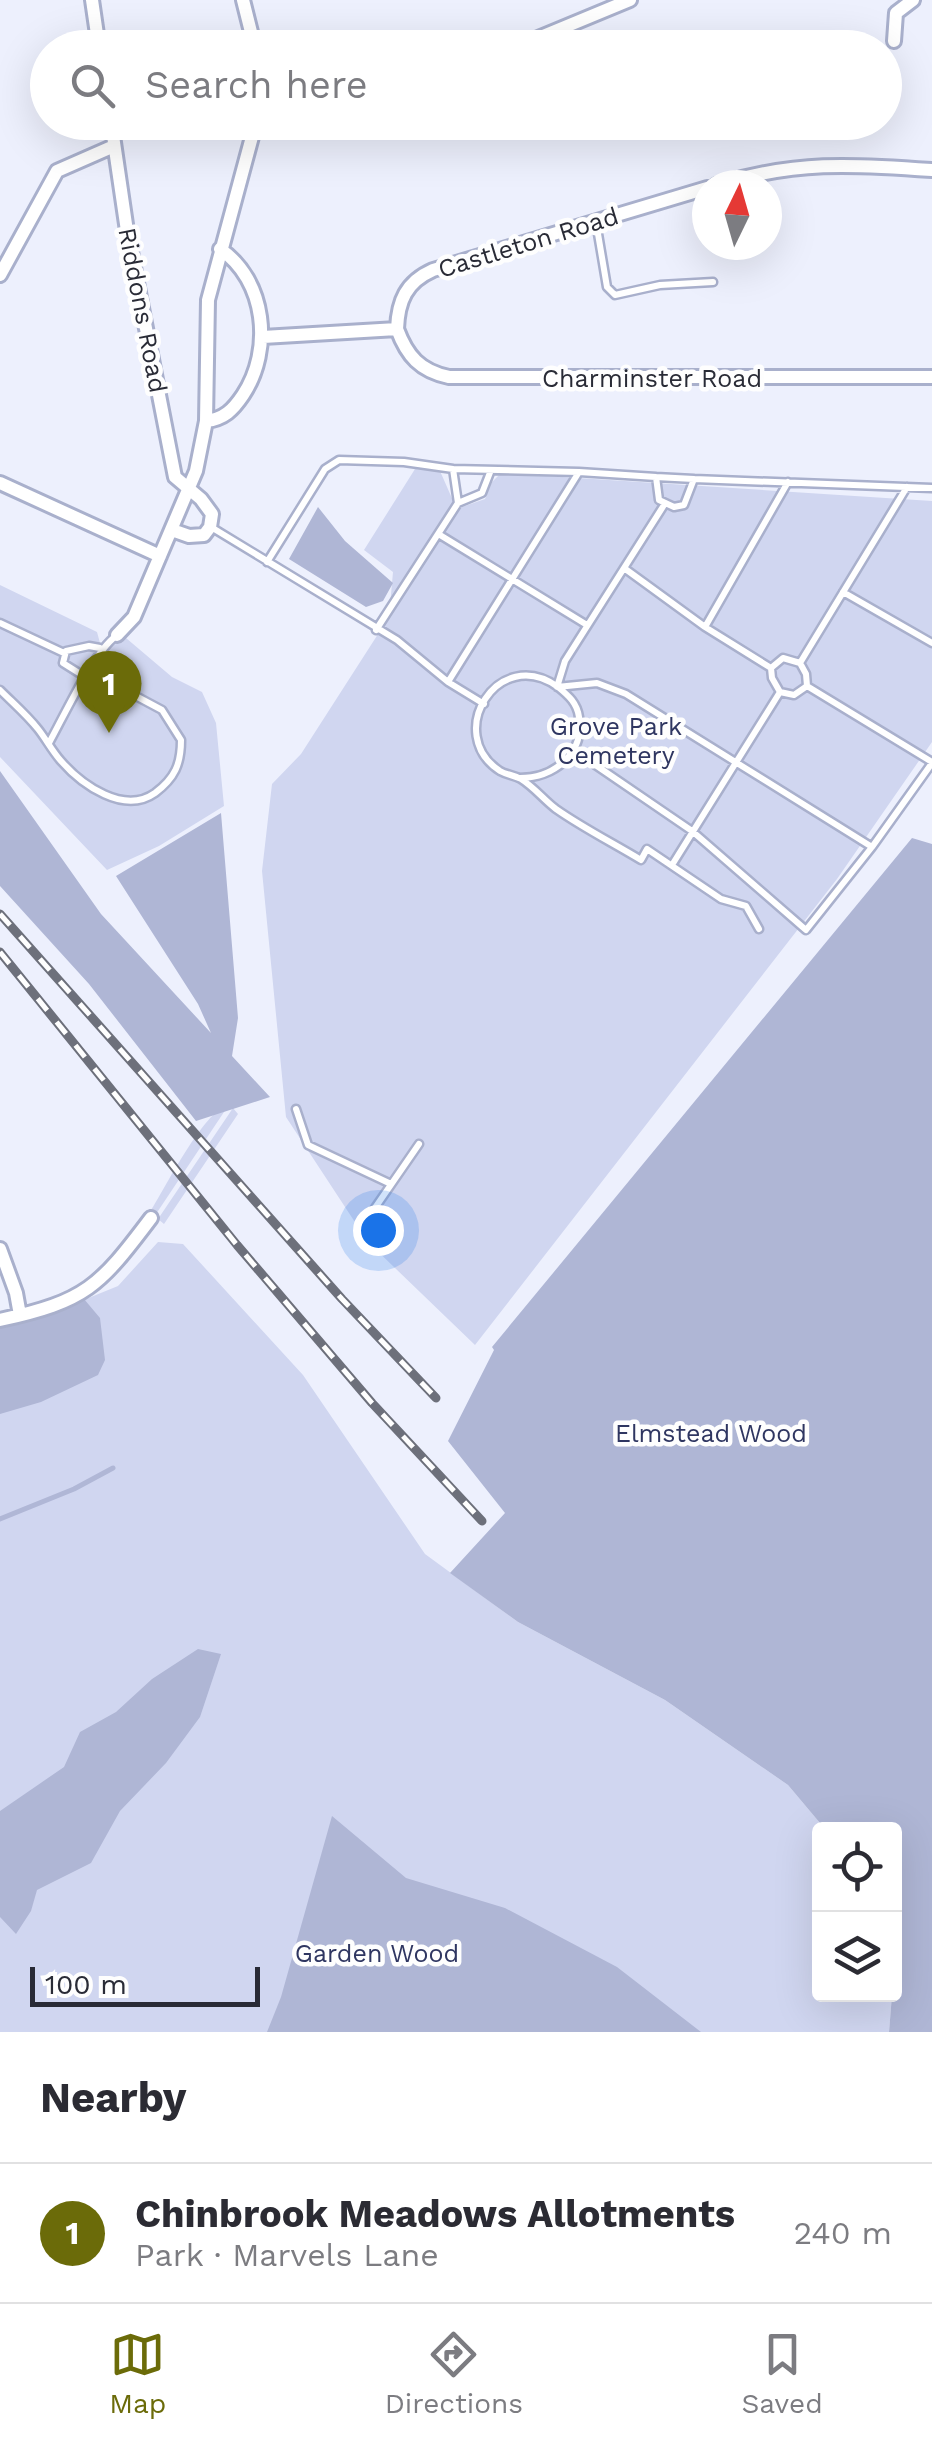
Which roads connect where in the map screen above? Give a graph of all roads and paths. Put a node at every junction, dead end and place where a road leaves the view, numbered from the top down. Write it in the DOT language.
graph roads {
  1 [pos="92,0"];
  2 [pos="243,0"];
  3 [pos="630,0"];
  4 [pos="912,0"];
  5 [pos="96,30"];
  6 [pos="250,30"];
  7 [pos="558,30"];
  8 [pos="895,30"];
  9 [pos="113,140"];
  10 [pos="251,140"];
  11 [pos="114,146"];
  12 [pos="773,170"];
  13 [pos="932,170"];
  14 [pos="692,192"];
  15 [pos="596,220"];
  16 [pos="220,249"];
  17 [pos="0,275"];
  18 [pos="713,282"];
  19 [pos="397,329"];
  20 [pos="263,337"];
  21 [pos="932,377"];
  22 [pos="206,420"];
  23 [pos="452,469"];
  24 [pos="491,470"];
  25 [pos="579,472"];
  26 [pos="656,477"];
  27 [pos="694,480"];
  28 [pos="788,482"];
  29 [pos="0,483"];
  30 [pos="906,487"];
  31 [pos="932,488"];
  32 [pos="190,492"];
  33 [pos="458,503"];
  34 [pos="664,505"];
  35 [pos="210,527"];
  36 [pos="172,530"];
  37 [pos="440,534"];
  38 [pos="160,556"];
  39 [pos="268,562"];
  40 [pos="624,568"];
  41 [pos="513,578"];
  42 [pos="843,592"];
  43 [pos="0,624"];
  44 [pos="588,625"];
  45 [pos="705,626"];
  46 [pos="376,630"];
  47 [pos="116,636"];
  48 [pos="932,644"];
  49 [pos="100,648"];
  50 [pos="64,653"];
  51 [pos="800,663"];
  52 [pos="771,668"];
  53 [pos="88,677"];
  54 [pos="448,682"];
  55 [pos="117,686"];
  56 [pos="807,686"];
  57 [pos="557,687"];
  58 [pos="0,690"];
  59 [pos="780,692"];
  60 [pos="484,704"];
  61 [pos="49,744"];
  62 [pos="572,748"];
  63 [pos="737,762"];
  64 [pos="932,762"];
  65 [pos="520,778"];
  66 [pos="692,832"];
  67 [pos="872,847"];
  68 [pos="672,866"];
  69 [pos="759,929"];
  70 [pos="296,1109"];
  71 [pos="419,1144"];
  72 [pos="391,1184"];
  73 [pos="151,1218"];
  74 [pos="368,1218"];
  75 [pos="0,1249"];
  76 [pos="20,1315"];
  77 [pos="0,1320"];
  1 -- 5 [label="street"];
  2 -- 6 [label="street"];
  3 -- 7 [label="street"];
  4 -- 8 [label="street"];
  9 -- 11 [label="street, Riddons Road"];
  10 -- 16 [label="street"];
  11 -- 17 [label="street"];
  11 -- 32 [label="street, Riddons Road"];
  12 -- 13 [label="street"];
  14 -- 15 [label="street, Castleton Road"];
  15 -- 18 [label="lane"];
  15 -- 19 [label="street, Castleton Road"];
  16 -- 20 [label="street"];
  16 -- 22 [label="street"];
  19 -- 20 [label="street"];
  19 -- 21 [label="street, Charminster Road"];
  20 -- 22 [label="street"];
  22 -- 32 [label="street"];
  23 -- 24 [label="lane"];
  23 -- 33 [label="lane"];
  23 -- 39 [label="lane"];
  24 -- 25 [label="lane"];
  24 -- 33 [label="lane"];
  25 -- 26 [label="lane"];
  25 -- 41 [label="lane"];
  26 -- 27 [label="lane"];
  26 -- 34 [label="lane"];
  27 -- 28 [label="lane"];
  27 -- 34 [label="lane"];
  28 -- 30 [label="lane"];
  28 -- 45 [label="lane"];
  29 -- 38 [label="street"];
  30 -- 31 [label="lane"];
  30 -- 42 [label="lane"];
  32 -- 35 [label="street, Riddons Road"];
  32 -- 36 [label="street"];
  33 -- 37 [label="lane"];
  34 -- 40 [label="lane"];
  35 -- 36 [label="street"];
  35 -- 39 [label="lane"];
  36 -- 38 [label="street"];
  37 -- 41 [label="lane"];
  37 -- 46 [label="lane"];
  38 -- 47 [label="street"];
  39 -- 46 [label="lane"];
  40 -- 44 [label="lane"];
  40 -- 45 [label="lane"];
  41 -- 44 [label="lane"];
  41 -- 54 [label="lane"];
  42 -- 48 [label="lane"];
  42 -- 51 [label="lane"];
  43 -- 50 [label="lane"];
  44 -- 57 [label="lane"];
  45 -- 52 [label="lane"];
  46 -- 54 [label="lane"];
  47 -- 49 [label="lane"];
  49 -- 50 [label="lane"];
  49 -- 53 [label="lane"];
  49 -- 55 [label="lane"];
  50 -- 53 [label="lane"];
  51 -- 52 [label="lane"];
  51 -- 56 [label="lane"];
  52 -- 59 [label="lane"];
  53 -- 55 [label="lane"];
  53 -- 61 [label="lane"];
  54 -- 60 [label="lane"];
  55 -- 61 [label="lane"];
  56 -- 59 [label="lane"];
  56 -- 64 [label="lane"];
  57 -- 60 [label="lane"];
  57 -- 62 [label="lane"];
  57 -- 63 [label="lane"];
  58 -- 61 [label="lane"];
  59 -- 63 [label="lane"];
  60 -- 65 [label="lane"];
  62 -- 65 [label="lane"];
  62 -- 66 [label="lane"];
  63 -- 66 [label="lane"];
  63 -- 67 [label="lane"];
  64 -- 67 [label="lane"];
  65 -- 68 [label="lane"];
  66 -- 67 [label="lane"];
  66 -- 68 [label="lane"];
  68 -- 69 [label="lane"];
  70 -- 72 [label="lane"];
  71 -- 72 [label="lane"];
  72 -- 74 [label="lane"];
  73 -- 76 [label="street"];
  75 -- 76 [label="street"];
  76 -- 77 [label="street"];
}
